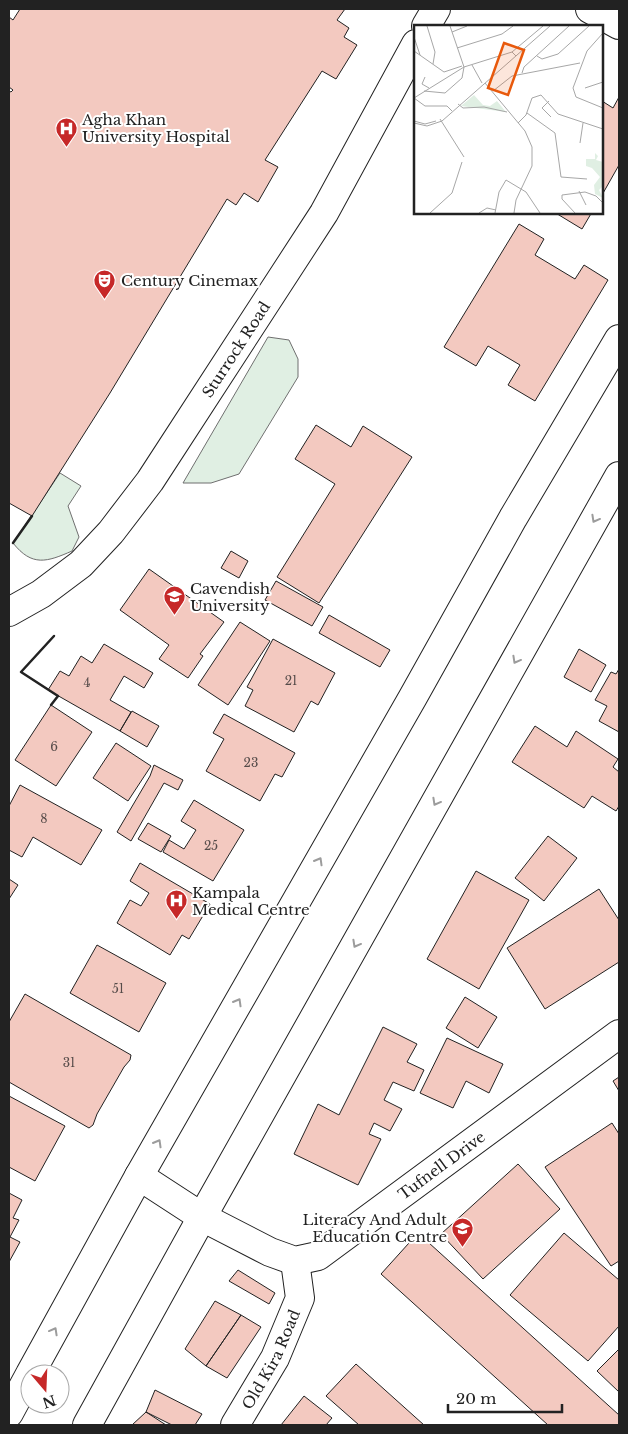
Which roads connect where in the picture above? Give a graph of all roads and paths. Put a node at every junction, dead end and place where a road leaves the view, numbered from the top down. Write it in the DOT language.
graph roads {
  1 [pos="436,9"];
  2 [pos="590,9"];
  3 [pos="427,25"];
  4 [pos="619,25"];
  5 [pos="414,48"];
  6 [pos="619,339"];
  7 [pos="619,476"];
  8 [pos="9,612"];
  9 [pos="619,1034"];
  10 [pos="139,1176"];
  11 [pos="202,1218"];
  12 [pos="295,1261"];
  13 [pos="36,1364"];
  14 [pos="20,1393"];
  15 [pos="9,1413"];
  16 [pos="87,1425"];
  17 [pos="235,1425"];
  1 -- 3 [label="main road"];
  2 -- 4 [label="main road"];
  5 -- 8 [label="main road, Sturrock Road"];
  10 -- 6 [label="main road, one-way"];
  7 -- 11 [label="main road, one-way"];
  9 -- 12 [label="main road, Tufnell Drive"];
  10 -- 11 [label="main road"];
  13 -- 10 [label="main road, one-way"];
  11 -- 12 [label="main road"];
  11 -- 16 [label="main road"];
  12 -- 17 [label="main road, Old Kira Road"];
  14 -- 15 [label="main road"];
}
